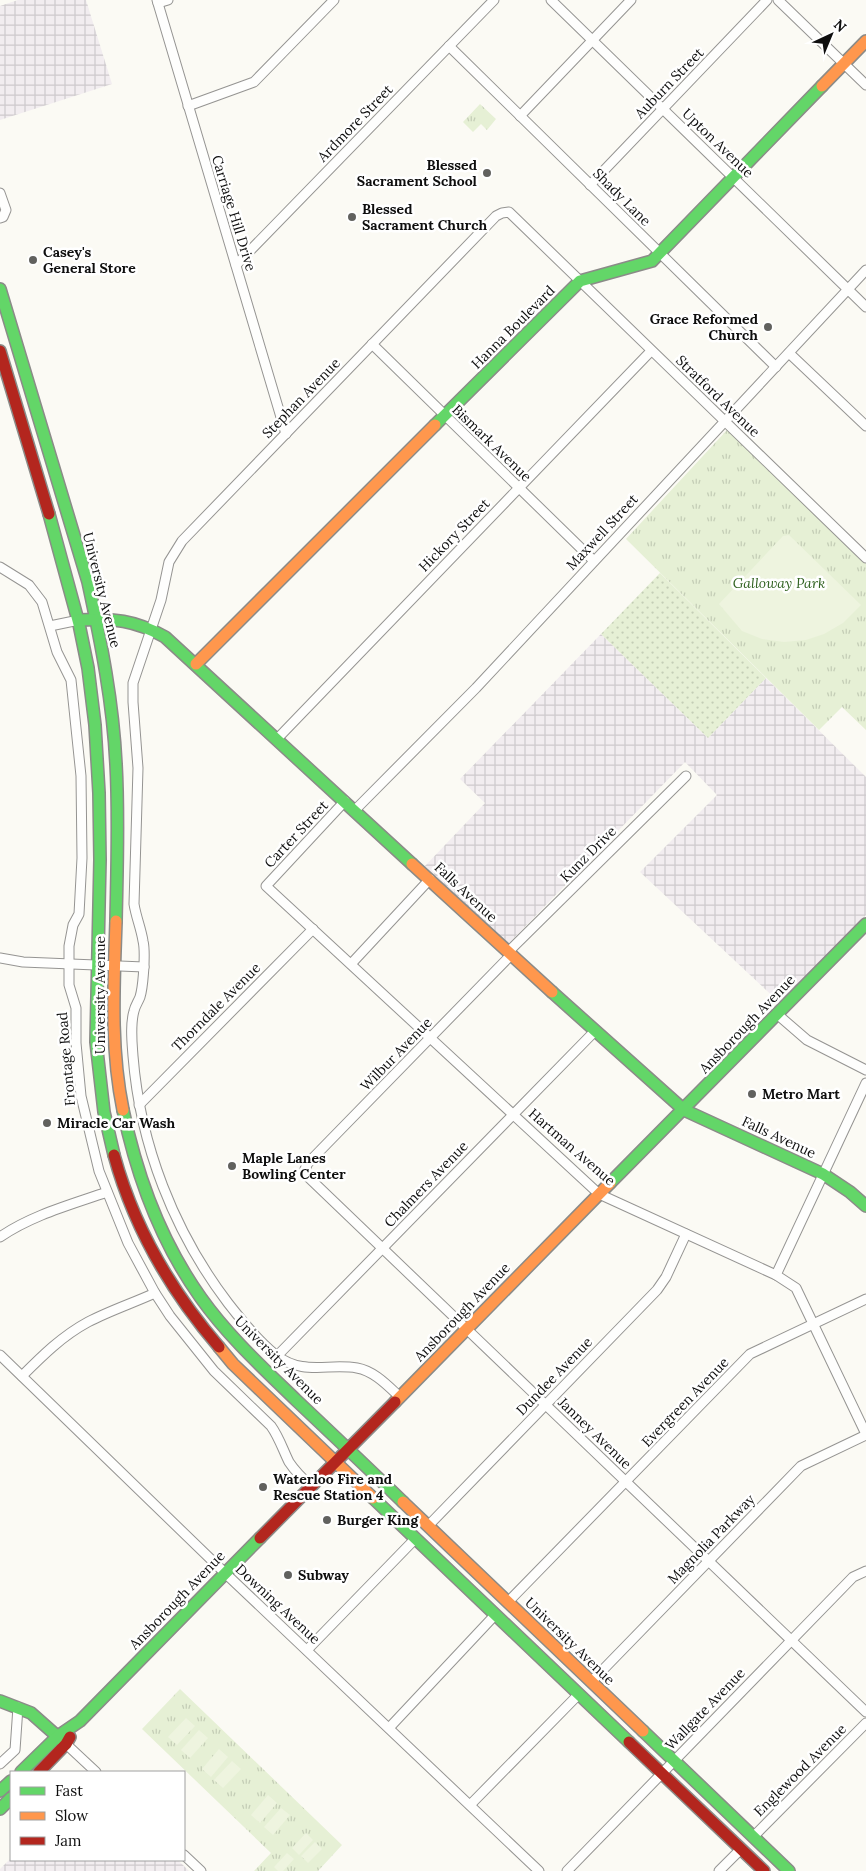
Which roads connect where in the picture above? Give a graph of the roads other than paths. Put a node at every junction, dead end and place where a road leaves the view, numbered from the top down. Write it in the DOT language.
graph roads {
  1 [pos="168,0"];
  2 [pos="334,0"];
  3 [pos="494,0"];
  4 [pos="551,0"];
  5 [pos="631,0"];
  6 [pos="767,0"];
  7 [pos="778,0"];
  8 [pos="157,2"];
  9 [pos="592,40"];
  10 [pos="866,41"];
  11 [pos="449,46"];
  12 [pos="844,64"];
  13 [pos="866,85"];
  14 [pos="188,106"];
  15 [pos="662,109"];
  16 [pos="520,116"];
  17 [pos="733,178"];
  18 [pos="590,185"];
  19 [pos="0,193"];
  20 [pos="509,212"];
  21 [pos="0,218"];
  22 [pos="660,253"];
  23 [pos="236,265"];
  24 [pos="866,270"];
  25 [pos="580,281"];
  26 [pos="0,289"];
  27 [pos="848,289"];
  28 [pos="866,307"];
  29 [pos="372,344"];
  30 [pos="651,351"];
  31 [pos="0,352"];
  32 [pos="789,353"];
  33 [pos="776,367"];
  34 [pos="445,416"];
  35 [pos="726,422"];
  36 [pos="866,426"];
  37 [pos="286,434"];
  38 [pos="519,488"];
  39 [pos="866,558"];
  40 [pos="594,561"];
  41 [pos="0,567"];
  42 [pos="96,619"];
  43 [pos="79,620"];
  44 [pos="50,626"];
  45 [pos="152,629"];
  46 [pos="196,664"];
  47 [pos="277,738"];
  48 [pos="686,776"];
  49 [pos="345,801"];
  50 [pos="355,810"];
  51 [pos="430,879"];
  52 [pos="266,886"];
  53 [pos="866,924"];
  54 [pos="313,929"];
  55 [pos="510,953"];
  56 [pos="0,958"];
  57 [pos="68,964"];
  58 [pos="351,964"];
  59 [pos="99,966"];
  60 [pos="114,966"];
  61 [pos="144,967"];
  62 [pos="777,1014"];
  63 [pos="595,1031"];
  64 [pos="431,1038"];
  65 [pos="866,1070"];
  66 [pos="866,1083"];
  67 [pos="139,1105"];
  68 [pos="684,1110"];
  69 [pos="514,1114"];
  70 [pos="305,1174"];
  71 [pos="823,1174"];
  72 [pos="107,1192"];
  73 [pos="599,1194"];
  74 [pos="866,1206"];
  75 [pos="686,1234"];
  76 [pos="0,1237"];
  77 [pos="382,1248"];
  78 [pos="776,1275"];
  79 [pos="155,1293"];
  80 [pos="866,1299"];
  81 [pos="814,1324"];
  82 [pos="466,1329"];
  83 [pos="0,1354"];
  84 [pos="277,1356"];
  85 [pos="22,1376"];
  86 [pos="400,1397"];
  87 [pos="545,1405"];
  88 [pos="866,1434"];
  89 [pos="348,1449"];
  90 [pos="335,1462"];
  91 [pos="626,1482"];
  92 [pos="311,1486"];
  93 [pos="428,1526"];
  94 [pos="416,1538"];
  95 [pos="709,1561"];
  96 [pos="866,1571"];
  97 [pos="225,1573"];
  98 [pos="508,1602"];
  99 [pos="495,1615"];
  100 [pos="791,1640"];
  101 [pos="307,1650"];
  102 [pos="591,1682"];
  103 [pos="579,1694"];
  104 [pos="0,1700"];
  105 [pos="18,1707"];
  106 [pos="866,1712"];
  107 [pos="866,1723"];
  108 [pos="389,1728"];
  109 [pos="62,1740"];
  110 [pos="674,1761"];
  111 [pos="0,1764"];
  112 [pos="22,1771"];
  113 [pos="40,1771"];
  114 [pos="95,1771"];
  115 [pos="662,1773"];
  116 [pos="10,1782"];
  117 [pos="0,1791"];
  118 [pos="10,1799"];
  119 [pos="470,1806"];
  120 [pos="0,1809"];
  121 [pos="753,1837"];
  122 [pos="740,1849"];
  123 [pos="185,1856"];
  124 [pos="201,1871"];
  125 [pos="539,1871"];
  126 [pos="567,1871"];
  127 [pos="719,1871"];
  128 [pos="764,1871"];
  129 [pos="789,1871"];
  1 -- 8 [label="street"];
  2 -- 14 [label="street"];
  3 -- 11 [label="street, Ardmore Street"];
  4 -- 9 [label="street, Upton Avenue"];
  5 -- 9 [label="street"];
  6 -- 15 [label="street, Auburn Street"];
  7 -- 12 [label="street"];
  8 -- 14 [label="street, Carriage Hill Drive"];
  9 -- 15 [label="street, Upton Avenue"];
  9 -- 16 [label="street"];
  10 -- 12 [label="main road, Hanna Boulevard"];
  11 -- 16 [label="street, Shady Lane"];
  11 -- 23 [label="street, Ardmore Street"];
  12 -- 13 [label="street"];
  12 -- 17 [label="main road, Hanna Boulevard"];
  14 -- 23 [label="street, Carriage Hill Drive"];
  15 -- 17 [label="street, Upton Avenue"];
  15 -- 18 [label="street, Auburn Street"];
  16 -- 18 [label="street, Shady Lane"];
  17 -- 22 [label="main road, Hanna Boulevard"];
  17 -- 27 [label="street, Upton Avenue"];
  18 -- 22 [label="street, Shady Lane"];
  19 -- 21 [label="street"];
  20 -- 25 [label="street, Stratford Avenue"];
  20 -- 29 [label="street, Stephan Avenue"];
  22 -- 25 [label="main road, Hanna Boulevard"];
  22 -- 33 [label="street, Shady Lane"];
  23 -- 37 [label="street, Carriage Hill Drive"];
  24 -- 27 [label="street, Maxwell Street"];
  25 -- 30 [label="street, Stratford Avenue"];
  25 -- 34 [label="main road, Hanna Boulevard"];
  26 -- 42 [label="main road, University Avenue"];
  27 -- 28 [label="street, Upton Avenue"];
  27 -- 32 [label="street, Maxwell Street"];
  29 -- 34 [label="street, Bismark Avenue"];
  29 -- 37 [label="street, Stephan Avenue"];
  30 -- 35 [label="street, Stratford Avenue"];
  30 -- 38 [label="street, Hickory Street"];
  31 -- 43 [label="main road, University Avenue"];
  32 -- 33 [label="street, Maxwell Street"];
  32 -- 36 [label="street"];
  33 -- 35 [label="street, Maxwell Street"];
  34 -- 38 [label="street, Bismark Avenue"];
  34 -- 46 [label="main road, Hanna Boulevard"];
  35 -- 39 [label="street, Stratford Avenue"];
  35 -- 40 [label="street, Maxwell Street"];
  37 -- 45 [label="street, Stephan Avenue"];
  38 -- 40 [label="street, Bismark Avenue"];
  38 -- 47 [label="street, Hickory Street"];
  40 -- 50 [label="street, Maxwell Street"];
  41 -- 44 [label="street, Frontage Road"];
  42 -- 43 [label="main road, Falls Avenue"];
  42 -- 45 [label="main road, Falls Avenue"];
  42 -- 60 [label="main road, University Avenue"];
  43 -- 44 [label="street, Falls Avenue"];
  43 -- 59 [label="main road, University Avenue"];
  44 -- 57 [label="street, Frontage Road"];
  45 -- 46 [label="main road, Falls Avenue"];
  45 -- 61 [label="street"];
  46 -- 47 [label="main road, Falls Avenue"];
  47 -- 49 [label="main road, Falls Avenue"];
  48 -- 55 [label="street, Kunz Drive"];
  49 -- 50 [label="main road, Falls Avenue"];
  49 -- 52 [label="street, Carter Street"];
  50 -- 51 [label="main road, Falls Avenue"];
  51 -- 55 [label="main road, Falls Avenue"];
  51 -- 58 [label="street"];
  52 -- 54 [label="street, Hartman Avenue"];
  53 -- 62 [label="main road, Ansborough Avenue"];
  54 -- 58 [label="street, Hartman Avenue"];
  54 -- 67 [label="street, Thorndale Avenue"];
  55 -- 63 [label="main road, Falls Avenue"];
  55 -- 64 [label="street, Wilbur Avenue"];
  56 -- 57 [label="street"];
  57 -- 59 [label="street"];
  57 -- 72 [label="street, Frontage Road"];
  58 -- 64 [label="street, Hartman Avenue"];
  59 -- 60 [label="street"];
  59 -- 90 [label="main road, University Avenue"];
  60 -- 61 [label="street"];
  60 -- 89 [label="main road, University Avenue"];
  61 -- 67 [label="street"];
  62 -- 65 [label="street"];
  62 -- 68 [label="main road, Ansborough Avenue"];
  63 -- 68 [label="main road, Falls Avenue"];
  63 -- 69 [label="street, Chalmers Avenue"];
  64 -- 69 [label="street, Hartman Avenue"];
  64 -- 70 [label="street, Wilbur Avenue"];
  66 -- 71 [label="street"];
  67 -- 84 [label="street"];
  68 -- 71 [label="main road, Falls Avenue"];
  68 -- 73 [label="main road, Ansborough Avenue"];
  69 -- 73 [label="street, Hartman Avenue"];
  69 -- 77 [label="street, Chalmers Avenue"];
  70 -- 77 [label="street, Janney Avenue"];
  71 -- 74 [label="main road, Falls Avenue"];
  71 -- 78 [label="street"];
  72 -- 76 [label="street"];
  72 -- 79 [label="street, Frontage Road"];
  73 -- 75 [label="street, Hartman Avenue"];
  73 -- 82 [label="main road, Ansborough Avenue"];
  75 -- 78 [label="street, Hartman Avenue"];
  75 -- 87 [label="street, Dundee Avenue"];
  77 -- 82 [label="street, Janney Avenue"];
  77 -- 84 [label="street, Chalmers Avenue"];
  78 -- 81 [label="street, Hartman Avenue"];
  79 -- 85 [label="street"];
  79 -- 92 [label="street, Frontage Road"];
  80 -- 81 [label="street, Evergreen Avenue"];
  81 -- 88 [label="street, Hartman Avenue"];
  81 -- 91 [label="street, Evergreen Avenue"];
  82 -- 86 [label="main road, Ansborough Avenue"];
  82 -- 87 [label="street, Janney Avenue"];
  83 -- 85 [label="street, Downing Avenue"];
  84 -- 86 [label="street"];
  85 -- 97 [label="street, Downing Avenue"];
  86 -- 89 [label="main road, Ansborough Avenue"];
  87 -- 91 [label="street, Janney Avenue"];
  87 -- 93 [label="street, Dundee Avenue"];
  88 -- 95 [label="street, Magnolia Parkway"];
  89 -- 90 [label="main road, Ansborough Avenue"];
  89 -- 93 [label="main road, University Avenue"];
  90 -- 92 [label="main road, Ansborough Avenue"];
  90 -- 94 [label="main road, University Avenue"];
  91 -- 95 [label="street, Janney Avenue"];
  91 -- 98 [label="street, Evergreen Avenue"];
  92 -- 97 [label="main road, Ansborough Avenue"];
  93 -- 98 [label="main road, University Avenue"];
  94 -- 99 [label="main road, University Avenue"];
  94 -- 101 [label="street"];
  95 -- 100 [label="street, Janney Avenue"];
  95 -- 102 [label="street, Magnolia Parkway"];
  96 -- 100 [label="street, Wallgate Avenue"];
  97 -- 101 [label="street, Downing Avenue"];
  97 -- 109 [label="main road, Ansborough Avenue"];
  98 -- 102 [label="main road, University Avenue"];
  99 -- 103 [label="main road, University Avenue"];
  99 -- 108 [label="street"];
  100 -- 106 [label="street, Janney Avenue"];
  100 -- 110 [label="street, Wallgate Avenue"];
  101 -- 108 [label="street, Downing Avenue"];
  102 -- 110 [label="main road, University Avenue"];
  103 -- 115 [label="main road, University Avenue"];
  103 -- 119 [label="street"];
  104 -- 105 [label="main road"];
  105 -- 109 [label="main road"];
  105 -- 111 [label="street"];
  107 -- 121 [label="street, Englewood Avenue"];
  108 -- 119 [label="street, Downing Avenue"];
  109 -- 112 [label="main road, Ansborough Avenue"];
  109 -- 113 [label="main road, Ansborough Avenue"];
  109 -- 114 [label="street"];
  110 -- 115 [label="street, Wallgate Avenue"];
  110 -- 121 [label="main road, University Avenue"];
  115 -- 122 [label="main road, University Avenue"];
  115 -- 126 [label="street, Wallgate Avenue"];
  116 -- 117 [label="main road"];
  118 -- 120 [label="main road"];
  119 -- 125 [label="street, Downing Avenue"];
  121 -- 129 [label="main road, University Avenue"];
  122 -- 127 [label="street"];
  122 -- 128 [label="main road, University Avenue"];
  123 -- 124 [label="street"];
}
